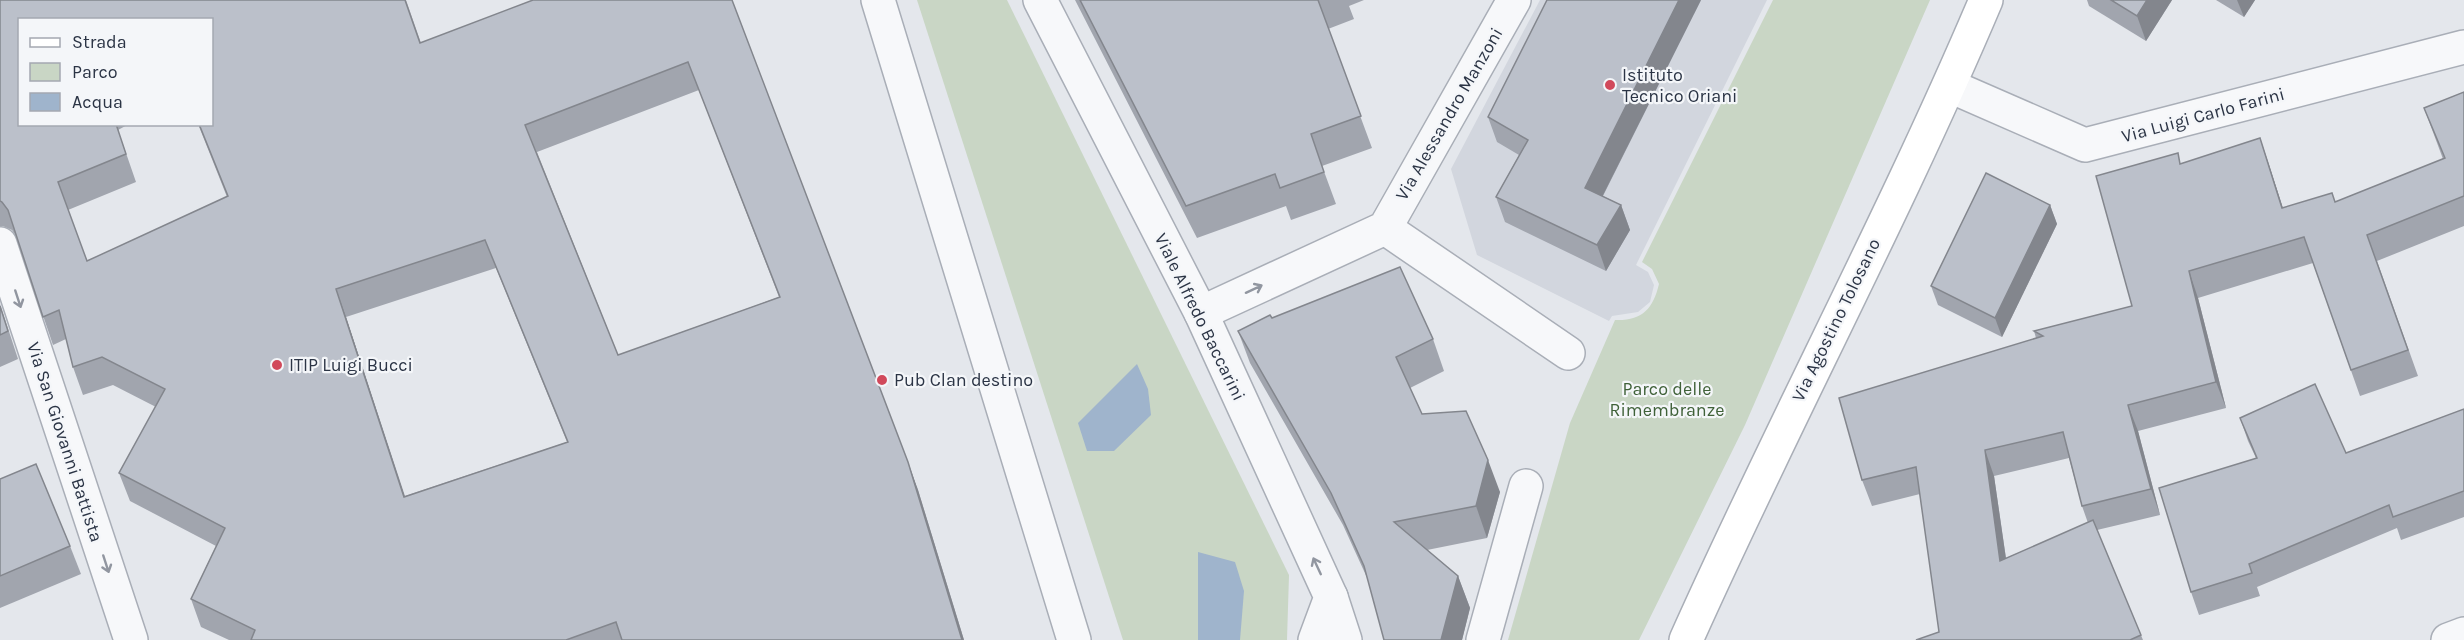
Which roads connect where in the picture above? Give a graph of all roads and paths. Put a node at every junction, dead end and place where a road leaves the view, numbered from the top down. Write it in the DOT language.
graph roads {
  1 [pos="878,0"];
  2 [pos="1040,0"];
  3 [pos="1986,0"];
  4 [pos="1506,4"];
  5 [pos="2464,47"];
  6 [pos="1950,86"];
  7 [pos="1385,228"];
  8 [pos="0,243"];
  9 [pos="1201,314"];
  10 [pos="1568,353"];
  11 [pos="1526,486"];
  12 [pos="1331,597"];
  13 [pos="2464,634"];
  14 [pos="131,640"];
  15 [pos="1074,640"];
  16 [pos="1315,640"];
  17 [pos="1345,640"];
  18 [pos="1483,640"];
  19 [pos="1686,640"];
  20 [pos="2448,640"];
  1 -- 15 [label="street"];
  2 -- 9 [label="street, Viale Alfredo Baccarini"];
  3 -- 6 [label="main road, Via Agostino Tolosano"];
  4 -- 7 [label="street, Via Alessandro Manzoni"];
  5 -- 6 [label="street, Via Luigi Carlo Farini"];
  6 -- 19 [label="main road, Via Agostino Tolosano"];
  9 -- 7 [label="street, one-way"];
  7 -- 10 [label="street"];
  8 -- 14 [label="street, Via San Giovanni Battista, one-way"];
  12 -- 9 [label="street, Viale Alfredo Baccarini, one-way"];
  11 -- 18 [label="street"];
  12 -- 16 [label="street"];
  12 -- 17 [label="street"];
  13 -- 20 [label="street"];
}
